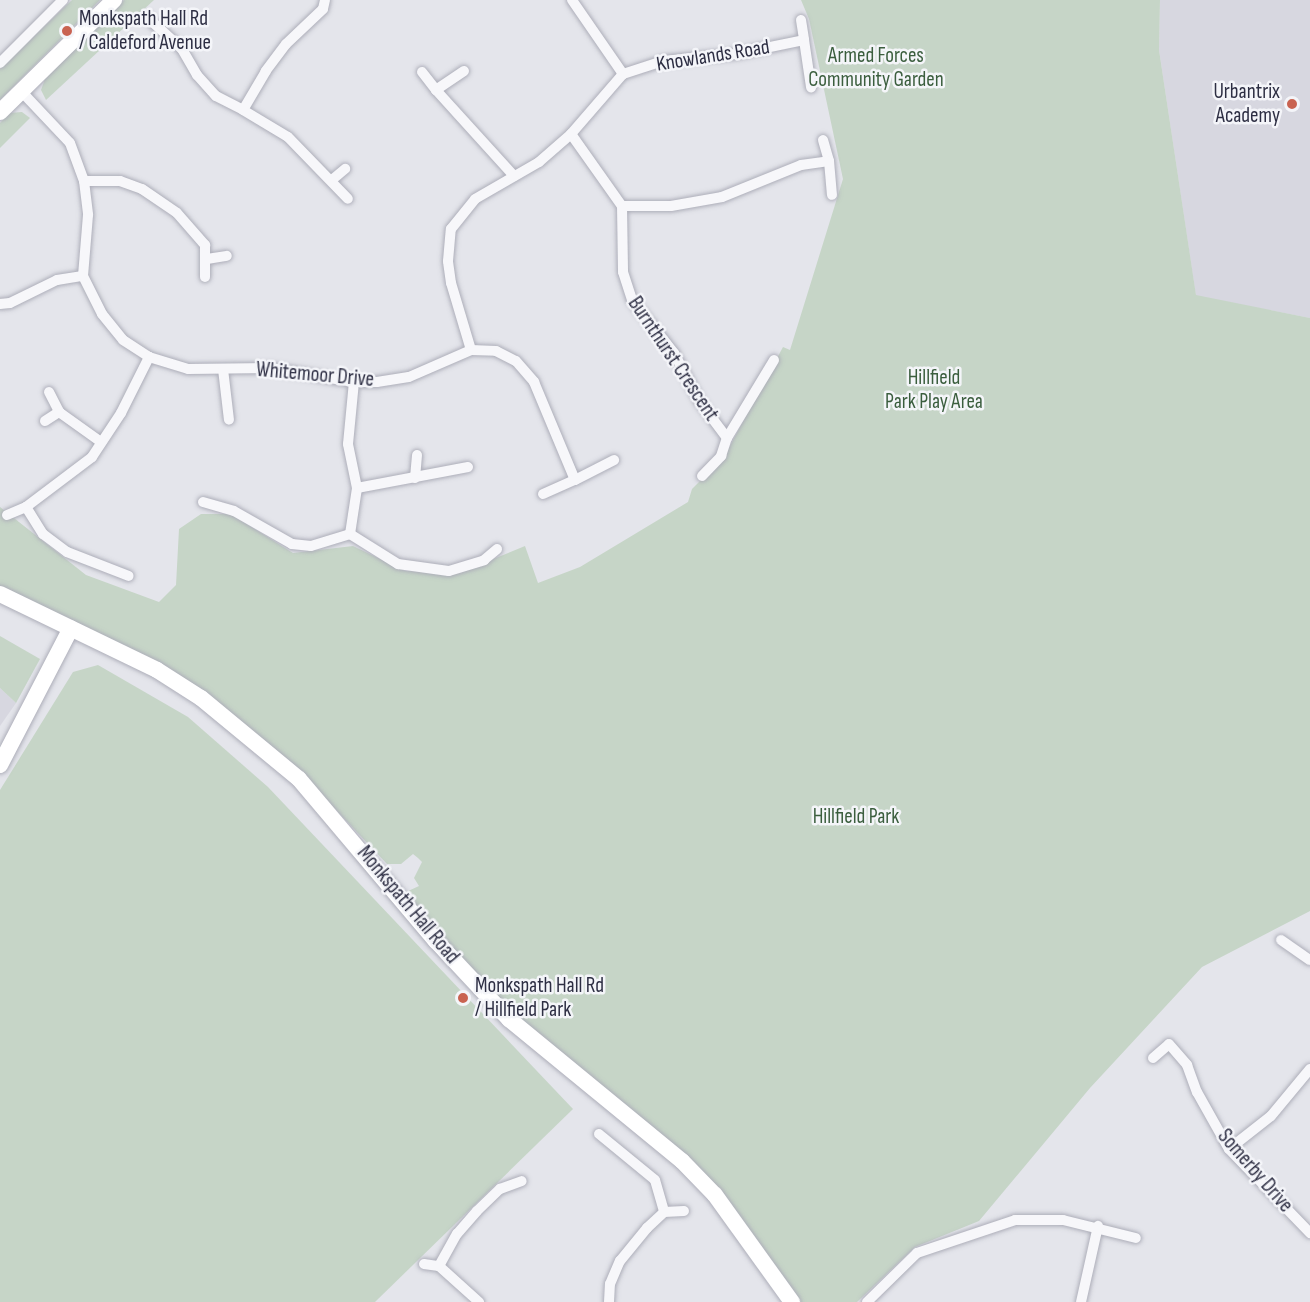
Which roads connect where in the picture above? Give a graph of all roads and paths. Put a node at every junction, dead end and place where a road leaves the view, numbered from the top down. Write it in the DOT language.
graph roads {
  1 [pos="63,0"];
  2 [pos="114,0"];
  3 [pos="325,0"];
  4 [pos="572,0"];
  5 [pos="147,17"];
  6 [pos="801,20"];
  7 [pos="804,40"];
  8 [pos="0,61"];
  9 [pos="464,71"];
  10 [pos="422,72"];
  11 [pos="623,74"];
  12 [pos="811,87"];
  13 [pos="436,90"];
  14 [pos="21,91"];
  15 [pos="243,110"];
  16 [pos="0,112"];
  17 [pos="571,134"];
  18 [pos="823,140"];
  19 [pos="829,161"];
  20 [pos="345,169"];
  21 [pos="514,176"];
  22 [pos="333,179"];
  23 [pos="84,181"];
  24 [pos="832,195"];
  25 [pos="348,199"];
  26 [pos="622,206"];
  27 [pos="227,256"];
  28 [pos="207,259"];
  29 [pos="83,276"];
  30 [pos="205,277"];
  31 [pos="0,304"];
  32 [pos="471,350"];
  33 [pos="149,357"];
  34 [pos="774,360"];
  35 [pos="223,369"];
  36 [pos="354,382"];
  37 [pos="49,392"];
  38 [pos="59,412"];
  39 [pos="229,420"];
  40 [pos="45,421"];
  41 [pos="727,438"];
  42 [pos="101,442"];
  43 [pos="417,455"];
  44 [pos="614,460"];
  45 [pos="468,467"];
  46 [pos="702,476"];
  47 [pos="415,478"];
  48 [pos="575,480"];
  49 [pos="357,488"];
  50 [pos="543,494"];
  51 [pos="203,502"];
  52 [pos="26,507"];
  53 [pos="7,515"];
  54 [pos="350,534"];
  55 [pos="497,549"];
  56 [pos="129,576"];
  57 [pos="0,594"];
  58 [pos="71,628"];
  59 [pos="0,765"];
  60 [pos="1281,940"];
  61 [pos="1308,952"];
  62 [pos="1175,1034"];
  63 [pos="1169,1044"];
  64 [pos="1153,1058"];
  65 [pos="1310,1069"];
  66 [pos="599,1134"];
  67 [pos="1229,1149"];
  68 [pos="522,1181"];
  69 [pos="684,1211"];
  70 [pos="664,1212"];
  71 [pos="1098,1226"];
  72 [pos="1310,1233"];
  73 [pos="1136,1238"];
  74 [pos="424,1264"];
  75 [pos="439,1266"];
  76 [pos="479,1302"];
  77 [pos="609,1302"];
  78 [pos="792,1302"];
  79 [pos="867,1302"];
  80 [pos="1081,1302"];
  1 -- 8 [label="street"];
  2 -- 14 [label="street"];
  3 -- 15 [label="street"];
  4 -- 11 [label="street"];
  5 -- 15 [label="street"];
  6 -- 7 [label="street"];
  7 -- 11 [label="street, Knowlands Road"];
  7 -- 12 [label="street"];
  9 -- 13 [label="street"];
  10 -- 13 [label="street"];
  11 -- 17 [label="street"];
  13 -- 21 [label="street"];
  14 -- 16 [label="street"];
  14 -- 23 [label="street"];
  15 -- 22 [label="street"];
  17 -- 21 [label="street"];
  17 -- 26 [label="street"];
  18 -- 19 [label="street"];
  19 -- 24 [label="street"];
  19 -- 26 [label="street"];
  20 -- 22 [label="street"];
  21 -- 32 [label="street"];
  22 -- 25 [label="street"];
  23 -- 28 [label="street"];
  23 -- 29 [label="street"];
  26 -- 41 [label="street, Burnthurst Crescent"];
  27 -- 28 [label="street"];
  28 -- 30 [label="street"];
  29 -- 31 [label="street"];
  29 -- 33 [label="street, Whitemoor Drive"];
  32 -- 36 [label="street, Whitemoor Drive"];
  32 -- 48 [label="street, Whitemoor Drive"];
  33 -- 35 [label="street, Whitemoor Drive"];
  33 -- 42 [label="street"];
  34 -- 41 [label="street, Burnthurst Crescent"];
  35 -- 36 [label="street, Whitemoor Drive"];
  35 -- 39 [label="street, Whitemoor Drive"];
  36 -- 49 [label="street"];
  37 -- 38 [label="street"];
  38 -- 40 [label="street"];
  38 -- 42 [label="street"];
  41 -- 46 [label="street, Burnthurst Crescent"];
  42 -- 52 [label="street"];
  43 -- 47 [label="street"];
  44 -- 48 [label="street"];
  45 -- 47 [label="street"];
  47 -- 49 [label="street"];
  48 -- 50 [label="street"];
  49 -- 54 [label="street"];
  51 -- 54 [label="street"];
  52 -- 53 [label="street"];
  52 -- 56 [label="street"];
  54 -- 55 [label="street"];
  57 -- 58 [label="street, Monkspath Hall Road"];
  58 -- 59 [label="street"];
  58 -- 78 [label="street, Monkspath Hall Road"];
  60 -- 61 [label="street"];
  62 -- 63 [label="street"];
  63 -- 64 [label="street"];
  63 -- 67 [label="street, Somerby Drive"];
  65 -- 67 [label="street"];
  66 -- 70 [label="street"];
  67 -- 72 [label="street, Somerby Drive"];
  68 -- 75 [label="street"];
  69 -- 70 [label="street"];
  70 -- 77 [label="street"];
  71 -- 73 [label="street"];
  71 -- 79 [label="street"];
  71 -- 80 [label="street"];
  74 -- 75 [label="street"];
  75 -- 76 [label="street"];
}
